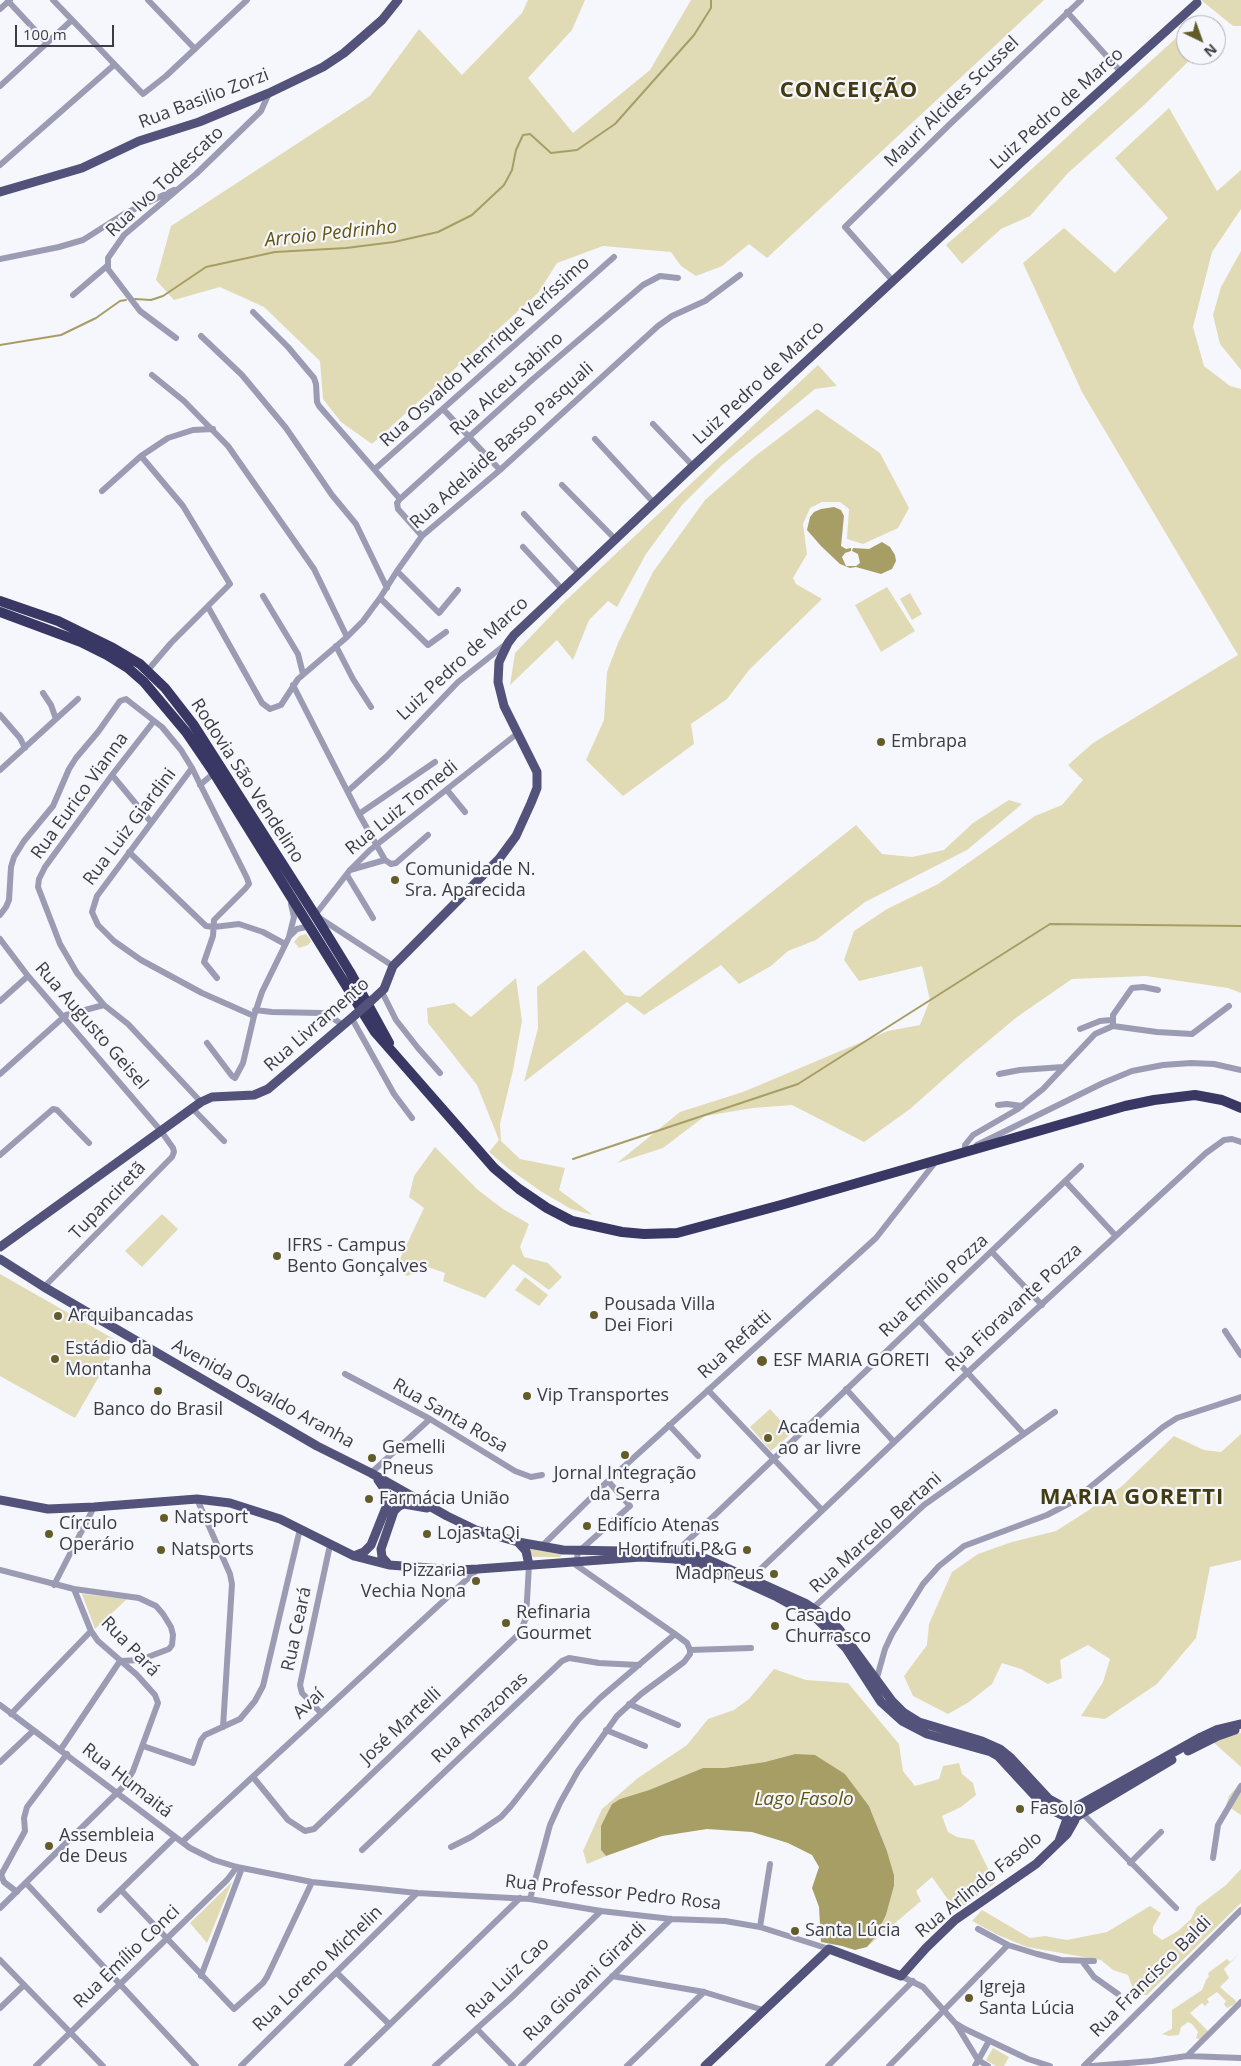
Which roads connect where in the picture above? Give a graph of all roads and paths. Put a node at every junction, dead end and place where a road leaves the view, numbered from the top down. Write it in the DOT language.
graph roads {
  1 [pos="53,0"];
  2 [pos="148,0"];
  3 [pos="246,0"];
  4 [pos="398,0"];
  5 [pos="1081,0"];
  6 [pos="9,1"];
  7 [pos="1197,3"];
  8 [pos="0,9"];
  9 [pos="1067,12"];
  10 [pos="72,20"];
  11 [pos="47,44"];
  12 [pos="195,49"];
  13 [pos="114,65"];
  14 [pos="1121,72"];
  15 [pos="0,86"];
  16 [pos="269,93"];
  17 [pos="0,165"];
  18 [pos="181,187"];
  19 [pos="0,192"];
  20 [pos="614,257"];
  21 [pos="0,259"];
  22 [pos="107,266"];
  23 [pos="740,275"];
  24 [pos="678,278"];
  25 [pos="893,281"];
  26 [pos="73,295"];
  27 [pos="253,312"];
  28 [pos="201,336"];
  29 [pos="176,338"];
  30 [pos="152,375"];
  31 [pos="444,410"];
  32 [pos="653,424"];
  33 [pos="213,429"];
  34 [pos="470,438"];
  35 [pos="595,439"];
  36 [pos="141,456"];
  37 [pos="693,466"];
  38 [pos="375,469"];
  39 [pos="500,470"];
  40 [pos="562,485"];
  41 [pos="102,491"];
  42 [pos="400,499"];
  43 [pos="654,503"];
  44 [pos="524,514"];
  45 [pos="422,536"];
  46 [pos="615,539"];
  47 [pos="523,546"];
  48 [pos="397,571"];
  49 [pos="579,573"];
  50 [pos="387,588"];
  51 [pos="562,589"];
  52 [pos="458,590"];
  53 [pos="263,596"];
  54 [pos="380,598"];
  55 [pos="0,600"];
  56 [pos="208,607"];
  57 [pos="0,612"];
  58 [pos="446,632"];
  59 [pos="347,637"];
  60 [pos="508,643"];
  61 [pos="336,646"];
  62 [pos="148,670"];
  63 [pos="302,674"];
  64 [pos="293,685"];
  65 [pos="43,693"];
  66 [pos="78,699"];
  67 [pos="371,707"];
  68 [pos="0,715"];
  69 [pos="56,719"];
  70 [pos="154,721"];
  71 [pos="518,733"];
  72 [pos="25,748"];
  73 [pos="435,762"];
  74 [pos="1,766"];
  75 [pos="192,768"];
  76 [pos="214,773"];
  77 [pos="112,775"];
  78 [pos="200,785"];
  79 [pos="447,790"];
  80 [pos="348,791"];
  81 [pos="465,812"];
  82 [pos="359,814"];
  83 [pos="151,822"];
  84 [pos="428,835"];
  85 [pos="378,845"];
  86 [pos="129,852"];
  87 [pos="385,860"];
  88 [pos="349,873"];
  89 [pos="288,890"];
  90 [pos="0,914"];
  91 [pos="315,915"];
  92 [pos="373,918"];
  93 [pos="310,926"];
  94 [pos="214,927"];
  95 [pos="0,939"];
  96 [pos="287,941"];
  97 [pos="393,966"];
  98 [pos="28,976"];
  99 [pos="217,978"];
  100 [pos="1158,990"];
  101 [pos="382,992"];
  102 [pos="0,1001"];
  103 [pos="104,1006"];
  104 [pos="1229,1006"];
  105 [pos="254,1013"];
  106 [pos="353,1016"];
  107 [pos="62,1017"];
  108 [pos="1112,1023"];
  109 [pos="343,1025"];
  110 [pos="1080,1028"];
  111 [pos="207,1043"];
  112 [pos="395,1055"];
  113 [pos="1063,1067"];
  114 [pos="1241,1070"];
  115 [pos="440,1073"];
  116 [pos="0,1074"];
  117 [pos="999,1074"];
  118 [pos="201,1102"];
  119 [pos="998,1105"];
  120 [pos="1022,1106"];
  121 [pos="192,1108"];
  122 [pos="1241,1108"];
  123 [pos="412,1118"];
  124 [pos="161,1130"];
  125 [pos="224,1141"];
  126 [pos="1241,1142"];
  127 [pos="89,1143"];
  128 [pos="964,1151"];
  129 [pos="0,1155"];
  130 [pos="938,1158"];
  131 [pos="1081,1166"];
  132 [pos="1065,1181"];
  133 [pos="1115,1234"];
  134 [pos="0,1247"];
  135 [pos="992,1252"];
  136 [pos="0,1259"];
  137 [pos="44,1287"];
  138 [pos="1042,1305"];
  139 [pos="919,1320"];
  140 [pos="1225,1331"];
  141 [pos="1241,1355"];
  142 [pos="968,1372"];
  143 [pos="344,1374"];
  144 [pos="846,1388"];
  145 [pos="708,1390"];
  146 [pos="1241,1396"];
  147 [pos="1055,1412"];
  148 [pos="430,1419"];
  149 [pos="669,1426"];
  150 [pos="1024,1434"];
  151 [pos="894,1442"];
  152 [pos="698,1456"];
  153 [pos="772,1458"];
  154 [pos="372,1474"];
  155 [pos="542,1475"];
  156 [pos="608,1481"];
  157 [pos="0,1498"];
  158 [pos="197,1499"];
  159 [pos="94,1507"];
  160 [pos="436,1510"];
  161 [pos="822,1510"];
  162 [pos="300,1529"];
  163 [pos="518,1542"];
  164 [pos="330,1545"];
  165 [pos="542,1546"];
  166 [pos="677,1551"];
  167 [pos="578,1552"];
  168 [pos="354,1556"];
  169 [pos="576,1561"];
  170 [pos="388,1565"];
  171 [pos="529,1565"];
  172 [pos="0,1570"];
  173 [pos="457,1570"];
  174 [pos="478,1570"];
  175 [pos="748,1580"];
  176 [pos="54,1585"];
  177 [pos="458,1588"];
  178 [pos="74,1589"];
  179 [pos="811,1611"];
  180 [pos="91,1632"];
  181 [pos="675,1634"];
  182 [pos="751,1648"];
  183 [pos="690,1650"];
  184 [pos="120,1661"];
  185 [pos="639,1665"];
  186 [pos="874,1684"];
  187 [pos="629,1704"];
  188 [pos="0,1705"];
  189 [pos="322,1713"];
  190 [pos="11,1714"];
  191 [pos="1241,1724"];
  192 [pos="678,1725"];
  193 [pos="223,1727"];
  194 [pos="1241,1729"];
  195 [pos="606,1730"];
  196 [pos="33,1731"];
  197 [pos="143,1746"];
  198 [pos="645,1746"];
  199 [pos="61,1750"];
  200 [pos="67,1754"];
  201 [pos="1165,1761"];
  202 [pos="0,1762"];
  203 [pos="253,1777"];
  204 [pos="1240,1789"];
  205 [pos="118,1792"];
  206 [pos="1073,1815"];
  207 [pos="1161,1832"];
  208 [pos="175,1838"];
  209 [pos="182,1842"];
  210 [pos="451,1848"];
  211 [pos="362,1850"];
  212 [pos="1213,1858"];
  213 [pos="1130,1863"];
  214 [pos="770,1864"];
  215 [pos="239,1868"];
  216 [pos="26,1882"];
  217 [pos="312,1882"];
  218 [pos="121,1890"];
  219 [pos="17,1892"];
  220 [pos="417,1893"];
  221 [pos="520,1898"];
  222 [pos="530,1899"];
  223 [pos="0,1908"];
  224 [pos="1176,1908"];
  225 [pos="100,1910"];
  226 [pos="1241,1910"];
  227 [pos="601,1911"];
  228 [pos="670,1919"];
  229 [pos="760,1927"];
  230 [pos="978,1929"];
  231 [pos="167,1938"];
  232 [pos="1008,1945"];
  233 [pos="829,1949"];
  234 [pos="0,1960"];
  235 [pos="1082,1961"];
  236 [pos="1094,1961"];
  237 [pos="337,1972"];
  238 [pos="201,1976"];
  239 [pos="612,1976"];
  240 [pos="901,1976"];
  241 [pos="913,1981"];
  242 [pos="120,1982"];
  243 [pos="24,1985"];
  244 [pos="704,1992"];
  245 [pos="1118,1994"];
  246 [pos="1241,2002"];
  247 [pos="0,2008"];
  248 [pos="763,2010"];
  249 [pos="944,2011"];
  250 [pos="955,2022"];
  251 [pos="389,2024"];
  252 [pos="477,2029"];
  253 [pos="71,2032"];
  254 [pos="989,2041"];
  255 [pos="1187,2056"];
  256 [pos="1241,2058"];
  257 [pos="977,2063"];
  258 [pos="36,2066"];
  259 [pos="103,2066"];
  260 [pos="196,2066"];
  261 [pos="241,2066"];
  262 [pos="347,2066"];
  263 [pos="435,2066"];
  264 [pos="513,2066"];
  265 [pos="521,2066"];
  266 [pos="627,2066"];
  267 [pos="705,2066"];
  268 [pos="828,2066"];
  269 [pos="889,2066"];
  270 [pos="988,2066"];
  271 [pos="1050,2066"];
  272 [pos="1084,2066"];
  273 [pos="1092,2066"];
  1 -- 10 [label="street"];
  2 -- 12 [label="street"];
  3 -- 12 [label="street"];
  4 -- 16 [label="main road, Rua Basilio Zorzi"];
  5 -- 9 [label="street, Mauri Alcides Scussel"];
  6 -- 8 [label="street"];
  6 -- 11 [label="street"];
  7 -- 14 [label="main road, Luiz Pedro de Marco"];
  9 -- 14 [label="street"];
  9 -- 25 [label="street, Mauri Alcides Scussel"];
  10 -- 11 [label="street"];
  10 -- 13 [label="street"];
  11 -- 15 [label="street"];
  12 -- 13 [label="street"];
  13 -- 17 [label="street"];
  14 -- 25 [label="main road, Luiz Pedro de Marco"];
  16 -- 18 [label="street, Rua Ivo Todescato"];
  16 -- 19 [label="main road, Rua Basilio Zorzi"];
  18 -- 21 [label="street"];
  18 -- 22 [label="street, Rua Ivo Todescato"];
  20 -- 31 [label="street, Rua Osvaldo Henrique Veríssimo"];
  22 -- 26 [label="street"];
  22 -- 29 [label="street, Rua Ivo Todescato"];
  23 -- 39 [label="street, Rua Adelaide Basso Pasquali"];
  24 -- 34 [label="street, Rua Alceu Sabino"];
  25 -- 37 [label="main road, Luiz Pedro de Marco"];
  27 -- 38 [label="street, Rua Osvaldo Henrique Veríssimo"];
  28 -- 50 [label="street"];
  30 -- 33 [label="street"];
  31 -- 34 [label="street"];
  31 -- 38 [label="street, Rua Osvaldo Henrique Veríssimo"];
  32 -- 37 [label="street"];
  33 -- 36 [label="street"];
  33 -- 59 [label="street"];
  34 -- 39 [label="street"];
  34 -- 42 [label="street, Rua Alceu Sabino"];
  35 -- 43 [label="street"];
  36 -- 41 [label="street"];
  36 -- 56 [label="street"];
  37 -- 43 [label="main road, Luiz Pedro de Marco"];
  38 -- 42 [label="street, Rua Osvaldo Henrique Veríssimo"];
  39 -- 45 [label="street, Rua Adelaide Basso Pasquali"];
  40 -- 46 [label="street"];
  42 -- 45 [label="street"];
  43 -- 46 [label="main road, Luiz Pedro de Marco"];
  44 -- 49 [label="street"];
  45 -- 48 [label="street, Rua Adelaide Basso Pasquali"];
  46 -- 49 [label="main road, Luiz Pedro de Marco"];
  47 -- 51 [label="street"];
  48 -- 50 [label="street, Rua Adelaide Basso Pasquali"];
  48 -- 52 [label="street"];
  49 -- 51 [label="main road, Luiz Pedro de Marco"];
  50 -- 54 [label="street, Rua Adelaide Basso Pasquali"];
  51 -- 60 [label="main road, Luiz Pedro de Marco"];
  53 -- 63 [label="street"];
  54 -- 58 [label="street"];
  54 -- 59 [label="street, Rua Adelaide Basso Pasquali"];
  55 -- 62 [label="highway, Rodovia São Vendelino"];
  56 -- 62 [label="street"];
  56 -- 64 [label="street, Rua Adelaide Basso Pasquali"];
  57 -- 76 [label="highway"];
  59 -- 61 [label="street, Rua Adelaide Basso Pasquali"];
  60 -- 71 [label="main road, Rua Livramento"];
  60 -- 80 [label="street, Luiz Pedro de Marco"];
  61 -- 63 [label="street, Rua Adelaide Basso Pasquali"];
  61 -- 67 [label="street"];
  62 -- 91 [label="highway, Rodovia São Vendelino"];
  63 -- 64 [label="street, Rua Adelaide Basso Pasquali"];
  64 -- 80 [label="street"];
  65 -- 69 [label="street"];
  66 -- 69 [label="street"];
  68 -- 72 [label="street"];
  69 -- 72 [label="street"];
  70 -- 75 [label="street"];
  70 -- 77 [label="street, Rua Eurico Vianna"];
  70 -- 90 [label="street"];
  71 -- 79 [label="street, Rua Luiz Tomedi"];
  71 -- 97 [label="main road, Rua Livramento"];
  72 -- 74 [label="street"];
  73 -- 82 [label="street"];
  75 -- 78 [label="street"];
  75 -- 83 [label="street, Rua Luiz Giardini"];
  76 -- 78 [label="street"];
  76 -- 89 [label="highway"];
  77 -- 83 [label="street"];
  77 -- 103 [label="street, Rua Eurico Vianna"];
  78 -- 94 [label="street"];
  79 -- 81 [label="street"];
  79 -- 85 [label="street, Rua Luiz Tomedi"];
  80 -- 82 [label="street"];
  82 -- 85 [label="street"];
  83 -- 86 [label="street, Rua Luiz Giardini"];
  84 -- 87 [label="street"];
  85 -- 87 [label="street"];
  85 -- 88 [label="street, Rua Luiz Tomedi"];
  86 -- 94 [label="street"];
  86 -- 105 [label="street, Rua Luiz Giardini"];
  87 -- 88 [label="street"];
  88 -- 91 [label="street, Rua Luiz Tomedi"];
  88 -- 92 [label="street"];
  89 -- 93 [label="highway"];
  89 -- 96 [label="street"];
  91 -- 97 [label="street"];
  91 -- 112 [label="highway, Rodovia São Vendelino"];
  93 -- 96 [label="street"];
  93 -- 112 [label="highway"];
  94 -- 96 [label="street"];
  94 -- 99 [label="street"];
  95 -- 98 [label="street, Rua Augusto Geisel"];
  96 -- 105 [label="street"];
  97 -- 101 [label="main road, Rua Livramento"];
  98 -- 102 [label="street"];
  98 -- 107 [label="street, Rua Augusto Geisel"];
  100 -- 108 [label="street"];
  101 -- 106 [label="main road, Rua Livramento, bridge"];
  101 -- 115 [label="street"];
  103 -- 107 [label="street"];
  103 -- 118 [label="street, Rua Eurico Vianna"];
  104 -- 108 [label="street"];
  105 -- 109 [label="street, Rua Luiz Giardini"];
  105 -- 111 [label="street"];
  106 -- 109 [label="main road, Rua Livramento"];
  106 -- 123 [label="street"];
  107 -- 116 [label="street"];
  107 -- 124 [label="street, Rua Augusto Geisel"];
  108 -- 110 [label="street"];
  108 -- 113 [label="street"];
  109 -- 118 [label="main road, Rua Livramento"];
  112 -- 130 [label="highway"];
  113 -- 117 [label="street"];
  113 -- 120 [label="street"];
  114 -- 128 [label="street"];
  118 -- 121 [label="main road, Rua Livramento"];
  119 -- 120 [label="street"];
  120 -- 128 [label="street"];
  121 -- 124 [label="main road, Rua Livramento"];
  121 -- 125 [label="street"];
  122 -- 128 [label="highway"];
  124 -- 134 [label="main road, Rua Livramento"];
  124 -- 137 [label="street, Tupanciretã"];
  126 -- 133 [label="street, Rua Fioravante Pozza"];
  127 -- 129 [label="street"];
  128 -- 130 [label="highway"];
  130 -- 145 [label="street, Rua Refatti"];
  131 -- 132 [label="street, Rua Emílio Pozza"];
  132 -- 133 [label="street"];
  132 -- 135 [label="street, Rua Emílio Pozza"];
  133 -- 138 [label="street, Rua Fioravante Pozza"];
  135 -- 138 [label="street"];
  135 -- 139 [label="street, Rua Emílio Pozza"];
  136 -- 137 [label="main road, Avenida Osvaldo Aranha"];
  137 -- 154 [label="main road, Avenida Osvaldo Aranha"];
  138 -- 142 [label="street, Rua Fioravante Pozza"];
  139 -- 142 [label="street"];
  139 -- 144 [label="street, Rua Emílio Pozza"];
  140 -- 141 [label="street"];
  142 -- 150 [label="street"];
  142 -- 151 [label="street, Rua Fioravante Pozza"];
  143 -- 148 [label="street, Rua Santa Rosa"];
  144 -- 151 [label="street"];
  144 -- 153 [label="street, Rua Emílio Pozza"];
  145 -- 149 [label="street, Rua Refatti"];
  145 -- 153 [label="street"];
  146 -- 186 [label="street"];
  147 -- 150 [label="street, Rua Marcelo Bertani"];
  148 -- 154 [label="street"];
  148 -- 155 [label="street, Rua Santa Rosa"];
  149 -- 152 [label="street"];
  149 -- 156 [label="street, Rua Refatti"];
  150 -- 179 [label="street, Rua Marcelo Bertani"];
  151 -- 161 [label="street, Rua Fioravante Pozza"];
  153 -- 161 [label="street"];
  153 -- 166 [label="street, Rua Emílio Pozza"];
  154 -- 160 [label="main road, Avenida Osvaldo Aranha"];
  154 -- 168 [label="main road"];
  156 -- 165 [label="street, Rua Refatti"];
  156 -- 167 [label="street"];
  157 -- 159 [label="main road"];
  158 -- 159 [label="main road"];
  158 -- 162 [label="main road"];
  158 -- 193 [label="street"];
  159 -- 176 [label="street"];
  160 -- 163 [label="main road, Avenida Osvaldo Aranha"];
  160 -- 170 [label="main road"];
  161 -- 175 [label="street, Rua Fioravante Pozza"];
  162 -- 164 [label="main road"];
  162 -- 193 [label="street"];
  163 -- 165 [label="main road, Avenida Osvaldo Aranha"];
  163 -- 171 [label="main road"];
  164 -- 168 [label="main road"];
  164 -- 189 [label="street, Rua Ceará"];
  165 -- 167 [label="main road, Avenida Osvaldo Aranha"];
  166 -- 167 [label="main road, Avenida Osvaldo Aranha"];
  166 -- 175 [label="main road, Avenida Osvaldo Aranha"];
  167 -- 169 [label="street"];
  168 -- 170 [label="main road"];
  169 -- 171 [label="main road"];
  169 -- 175 [label="main road"];
  169 -- 181 [label="street"];
  170 -- 173 [label="main road"];
  171 -- 174 [label="main road"];
  171 -- 203 [label="street, José Martelli"];
  172 -- 176 [label="street"];
  173 -- 174 [label="main road"];
  173 -- 177 [label="street"];
  174 -- 177 [label="street, Avaí"];
  175 -- 179 [label="main road"];
  176 -- 178 [label="street"];
  177 -- 189 [label="street, Avaí"];
  178 -- 180 [label="street, Rua Pará"];
  178 -- 184 [label="street"];
  179 -- 186 [label="main road"];
  180 -- 184 [label="street, Rua Pará"];
  180 -- 190 [label="street"];
  181 -- 183 [label="street"];
  181 -- 185 [label="street"];
  182 -- 183 [label="street"];
  183 -- 187 [label="street"];
  184 -- 197 [label="street, Rua Pará"];
  184 -- 199 [label="street"];
  185 -- 210 [label="street"];
  185 -- 211 [label="street, Rua Amazonas"];
  186 -- 206 [label="main road"];
  187 -- 192 [label="street"];
  187 -- 195 [label="street"];
  188 -- 190 [label="street, Rua Humaitá"];
  189 -- 203 [label="street, Avaí"];
  190 -- 196 [label="street, Rua Humaitá"];
  191 -- 201 [label="main road"];
  193 -- 197 [label="street"];
  194 -- 201 [label="main road"];
  195 -- 198 [label="street"];
  195 -- 222 [label="street"];
  196 -- 199 [label="street, Rua Humaitá"];
  196 -- 202 [label="street"];
  197 -- 205 [label="street, Rua Pará"];
  199 -- 200 [label="street, Rua Humaitá"];
  200 -- 205 [label="street, Rua Humaitá"];
  200 -- 219 [label="street"];
  201 -- 206 [label="main road"];
  203 -- 209 [label="street, Avaí"];
  204 -- 212 [label="street"];
  205 -- 208 [label="street, Rua Humaitá"];
  205 -- 216 [label="street, Rua Pará"];
  206 -- 213 [label="street"];
  206 -- 240 [label="main road, Rua Arlindo Fasolo"];
  207 -- 213 [label="street"];
  208 -- 209 [label="street, Rua Humaitá"];
  208 -- 218 [label="street"];
  209 -- 215 [label="street, Rua Humaitá"];
  213 -- 224 [label="street"];
  214 -- 229 [label="street"];
  215 -- 217 [label="street, Rua Professor Pedro Rosa"];
  215 -- 231 [label="street, Rua Emílio Conci"];
  215 -- 238 [label="street"];
  216 -- 219 [label="street, Rua Pará"];
  216 -- 242 [label="street"];
  217 -- 220 [label="street, Rua Professor Pedro Rosa"];
  217 -- 238 [label="street"];
  218 -- 225 [label="street"];
  218 -- 231 [label="street"];
  219 -- 223 [label="street, Rua Pará"];
  220 -- 221 [label="street, Rua Professor Pedro Rosa"];
  220 -- 237 [label="street, Rua Loreno Michelin"];
  221 -- 222 [label="street, Rua Professor Pedro Rosa"];
  221 -- 251 [label="street"];
  222 -- 227 [label="street, Rua Professor Pedro Rosa"];
  226 -- 272 [label="street, Rua Francisco Baldi"];
  227 -- 228 [label="street, Rua Professor Pedro Rosa"];
  227 -- 252 [label="street, Rua Luiz Cao"];
  228 -- 229 [label="street, Rua Professor Pedro Rosa"];
  228 -- 239 [label="street, Rua Giovani Girardi"];
  229 -- 233 [label="street, Rua Professor Pedro Rosa"];
  230 -- 232 [label="street"];
  231 -- 238 [label="street"];
  231 -- 242 [label="street, Rua Emílio Conci"];
  232 -- 235 [label="street"];
  232 -- 249 [label="street"];
  233 -- 240 [label="main road, Rua Professor Pedro Rosa"];
  233 -- 248 [label="main road"];
  234 -- 243 [label="street"];
  235 -- 236 [label="street"];
  235 -- 245 [label="street"];
  237 -- 251 [label="street"];
  237 -- 261 [label="street, Rua Loreno Michelin"];
  239 -- 244 [label="street"];
  239 -- 265 [label="street, Rua Giovani Girardi"];
  240 -- 241 [label="street, Rua Professor Pedro Rosa"];
  241 -- 249 [label="street, Rua Professor Pedro Rosa"];
  241 -- 268 [label="street"];
  242 -- 253 [label="street, Rua Emílio Conci"];
  242 -- 260 [label="street"];
  243 -- 247 [label="street"];
  243 -- 253 [label="street"];
  244 -- 248 [label="street"];
  244 -- 266 [label="street"];
  246 -- 255 [label="street"];
  248 -- 267 [label="main road"];
  249 -- 250 [label="street, Rua Professor Pedro Rosa"];
  249 -- 269 [label="street"];
  250 -- 254 [label="street"];
  250 -- 257 [label="street"];
  251 -- 262 [label="street"];
  252 -- 263 [label="street, Rua Luiz Cao"];
  252 -- 264 [label="street"];
  253 -- 258 [label="street, Rua Emílio Conci"];
  253 -- 259 [label="street"];
  254 -- 257 [label="street"];
  254 -- 271 [label="street"];
  255 -- 256 [label="street"];
  255 -- 273 [label="street"];
  257 -- 270 [label="street"];
}
